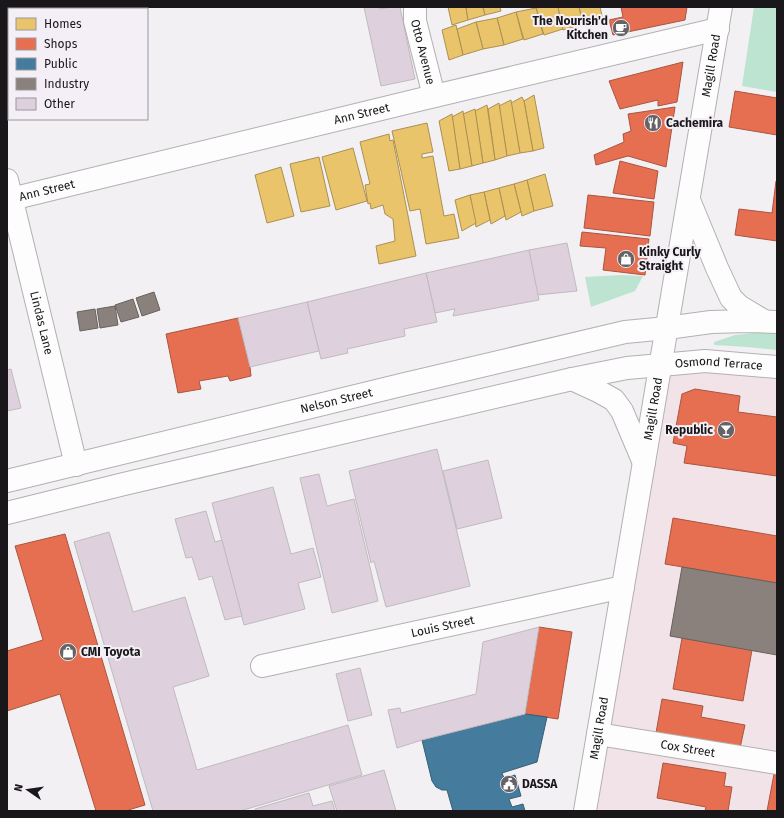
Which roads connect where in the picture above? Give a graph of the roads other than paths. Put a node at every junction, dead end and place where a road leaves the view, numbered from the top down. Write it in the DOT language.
graph roads {
  1 [pos="415,7"];
  2 [pos="721,7"];
  3 [pos="718,29"];
  4 [pos="434,96"];
  5 [pos="9,193"];
  6 [pos="689,200"];
  7 [pos="770,322"];
  8 [pos="667,328"];
  9 [pos="661,365"];
  10 [pos="777,367"];
  11 [pos="572,379"];
  12 [pos="644,463"];
  13 [pos="76,465"];
  14 [pos="7,481"];
  15 [pos="7,513"];
  16 [pos="623,586"];
  17 [pos="262,666"];
  18 [pos="598,734"];
  19 [pos="777,763"];
  20 [pos="585,811"];
  1 -- 4 [label="main road, Otto Avenue"];
  2 -- 3 [label="main road, Magill Road"];
  3 -- 4 [label="main road, Ann Street"];
  3 -- 6 [label="main road, Magill Road"];
  4 -- 5 [label="main road, Ann Street"];
  5 -- 13 [label="main road, Lindas Lane"];
  6 -- 7 [label="main road"];
  6 -- 8 [label="main road, Magill Road"];
  7 -- 8 [label="main road"];
  8 -- 9 [label="main road, Magill Road"];
  8 -- 13 [label="main road, Nelson Street"];
  9 -- 10 [label="main road, Osmond Terrace"];
  9 -- 11 [label="main road"];
  9 -- 12 [label="main road, Magill Road"];
  11 -- 12 [label="main road"];
  11 -- 15 [label="main road"];
  12 -- 16 [label="main road, Magill Road"];
  13 -- 14 [label="main road, Nelson Street"];
  16 -- 17 [label="main road, Louis Street"];
  16 -- 18 [label="main road, Magill Road"];
  18 -- 19 [label="main road, Cox Street"];
  18 -- 20 [label="main road, Magill Road"];
}
